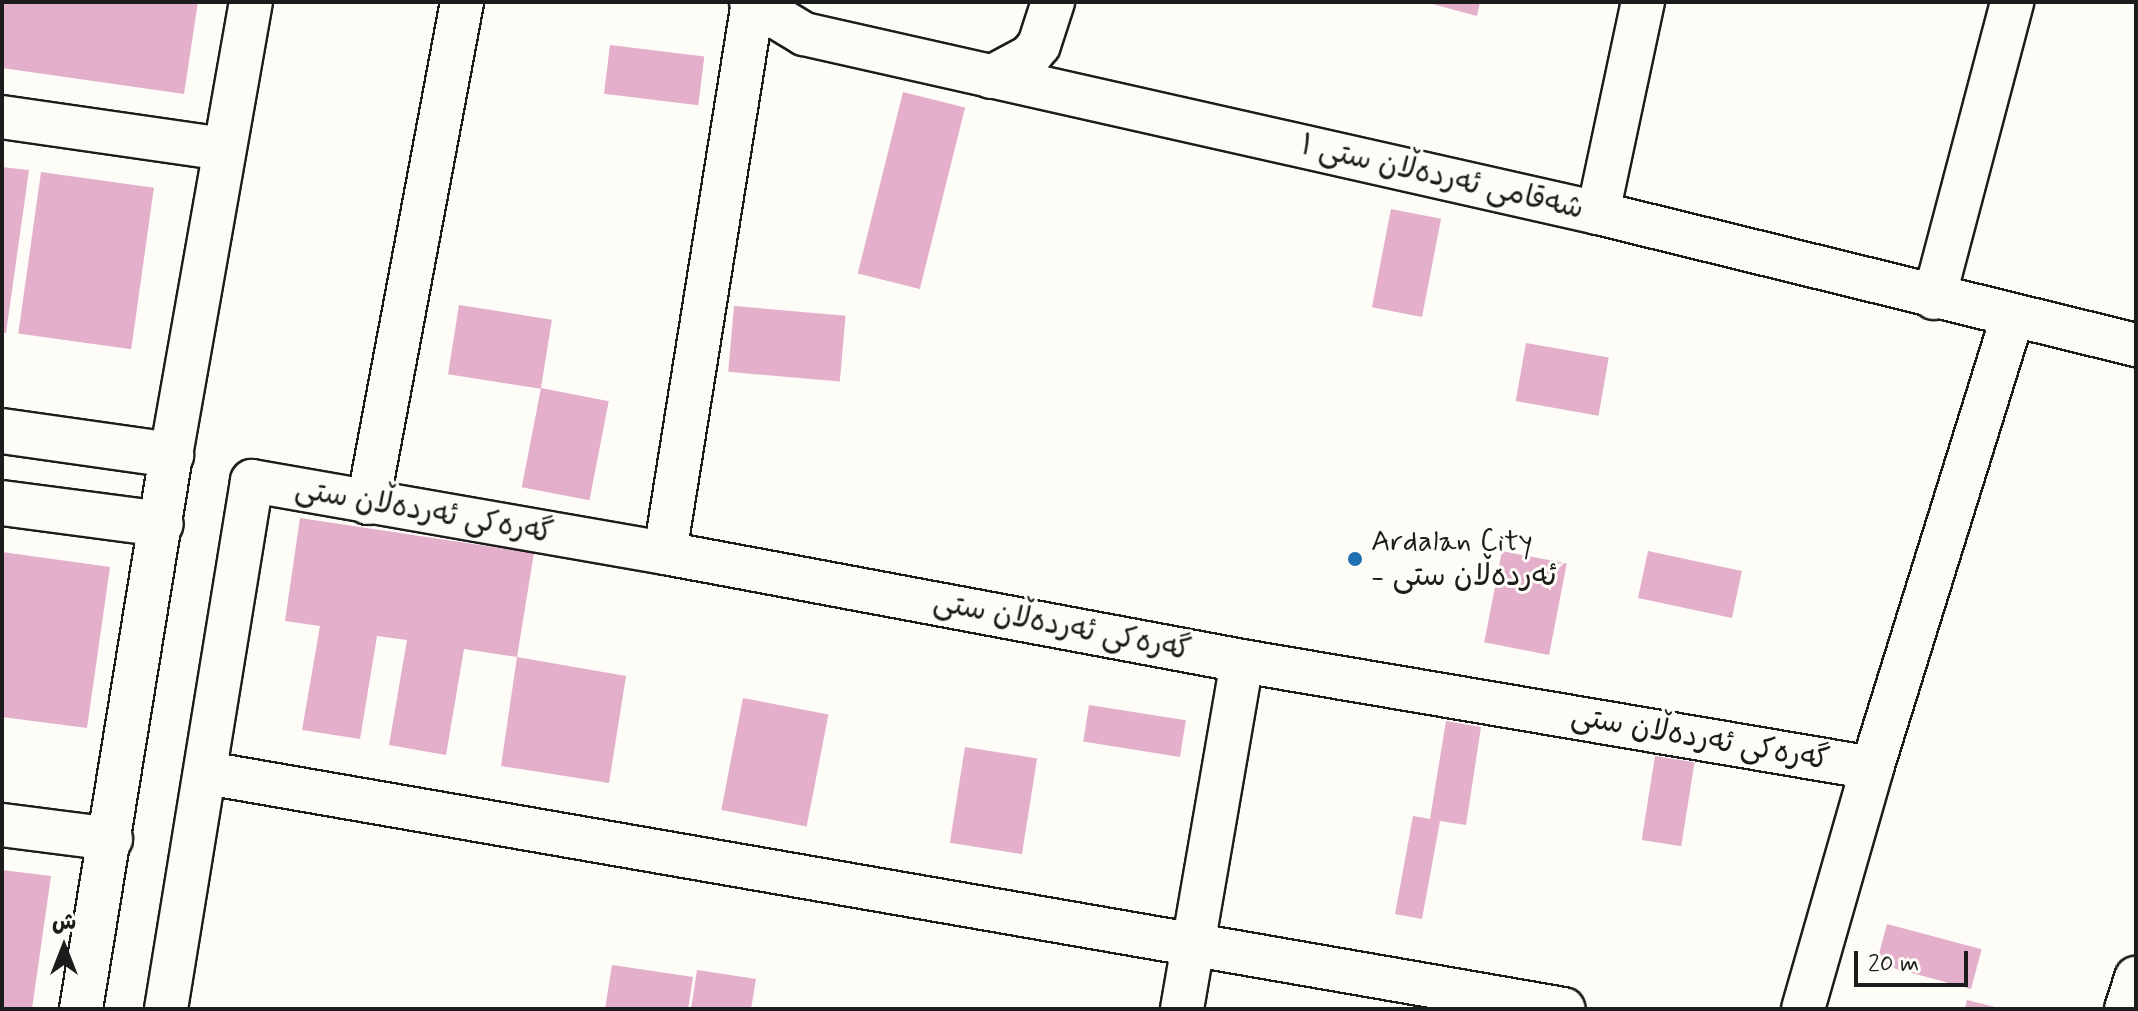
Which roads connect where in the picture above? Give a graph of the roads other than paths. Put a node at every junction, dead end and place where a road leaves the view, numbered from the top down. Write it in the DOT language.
graph roads {
  1 [pos="251,2"];
  2 [pos="462,2"];
  3 [pos="1053,2"];
  4 [pos="1643,2"];
  5 [pos="2012,2"];
  6 [pos="752,3"];
  7 [pos="991,77"];
  8 [pos="2,117"];
  9 [pos="224,149"];
  10 [pos="1598,213"];
  11 [pos="1934,298"];
  12 [pos="2012,318"];
  13 [pos="2136,345"];
  14 [pos="2,431"];
  15 [pos="171,455"];
  16 [pos="2,503"];
  17 [pos="368,503"];
  18 [pos="161,524"];
  19 [pos="665,553"];
  20 [pos="1242,661"];
  21 [pos="1872,768"];
  22 [pos="207,773"];
  23 [pos="2,825"];
  24 [pos="111,839"];
  25 [pos="1193,944"];
  26 [pos="2136,978"];
  27 [pos="81,1009"];
  28 [pos="166,1009"];
  29 [pos="1182,1009"];
  30 [pos="1564,1009"];
  31 [pos="1803,1009"];
  32 [pos="2126,1009"];
  1 -- 9 [label="street"];
  2 -- 17 [label="street"];
  3 -- 7 [label="street"];
  4 -- 10 [label="street"];
  5 -- 11 [label="street"];
  6 -- 7 [label="street, شەقامی ئەردەڵان ستی ١"];
  6 -- 19 [label="street"];
  7 -- 10 [label="street, شەقامی ئەردەڵان ستی ١"];
  8 -- 9 [label="street"];
  9 -- 15 [label="street"];
  10 -- 11 [label="street, شەقامی ئەردەڵان ستی ١"];
  11 -- 12 [label="street, شەقامی ئەردەڵان ستی ١"];
  12 -- 13 [label="street, شەقامی ئەردەڵان ستی ١"];
  12 -- 21 [label="street"];
  14 -- 15 [label="street"];
  15 -- 18 [label="street"];
  16 -- 18 [label="street"];
  17 -- 19 [label="street, گەرەکی ئەردەڵان ستی"];
  17 -- 22 [label="street, گەرەکی ئەردەڵان ستی"];
  18 -- 24 [label="street"];
  19 -- 20 [label="street, گەرەکی ئەردەڵان ستی"];
  20 -- 21 [label="street, گەرەکی ئەردەڵان ستی"];
  20 -- 25 [label="street"];
  21 -- 31 [label="street"];
  22 -- 25 [label="street"];
  22 -- 28 [label="street"];
  23 -- 24 [label="street"];
  24 -- 27 [label="street"];
  25 -- 29 [label="street"];
  25 -- 30 [label="street"];
  26 -- 32 [label="street"];
}
